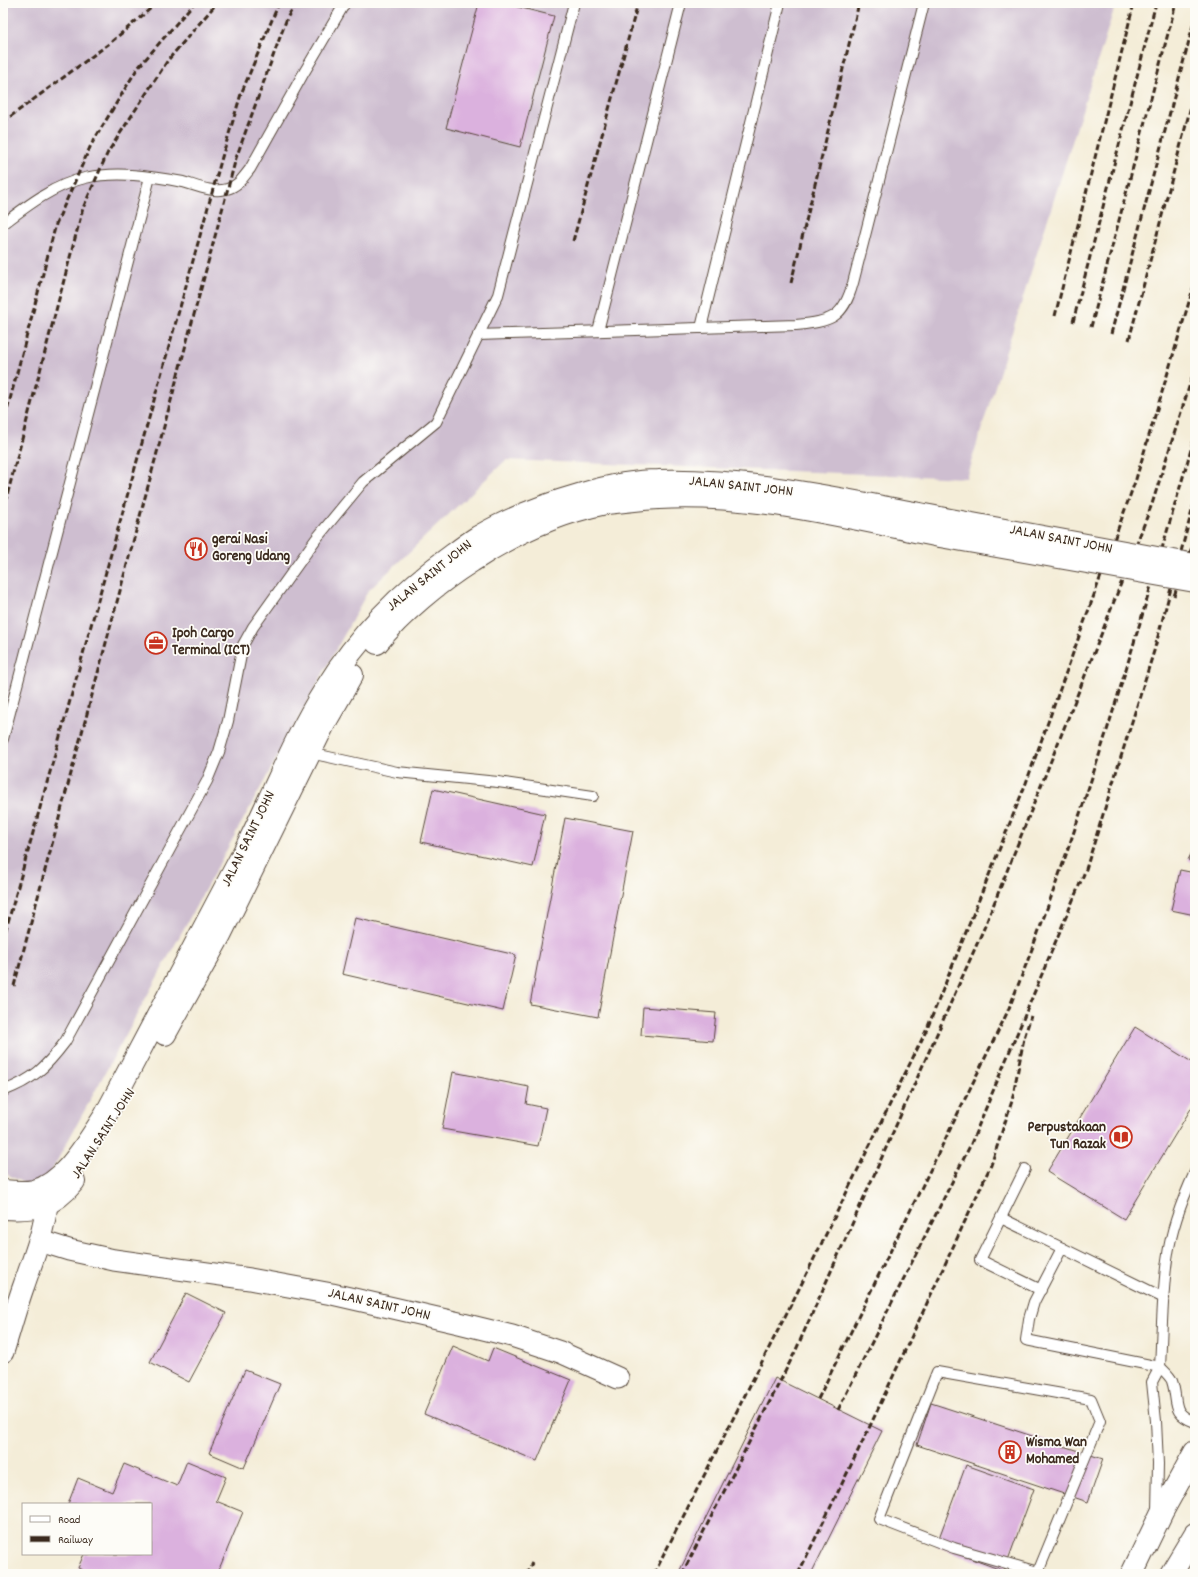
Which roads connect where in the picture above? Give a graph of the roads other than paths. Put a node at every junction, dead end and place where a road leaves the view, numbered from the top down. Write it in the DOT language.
graph roads {
  1 [pos="345,3"];
  2 [pos="574,3"];
  3 [pos="680,3"];
  4 [pos="780,3"];
  5 [pos="924,3"];
  6 [pos="150,177"];
  7 [pos="3,224"];
  8 [pos="701,328"];
  9 [pos="598,331"];
  10 [pos="478,335"];
  11 [pos="942,527"];
  12 [pos="1195,565"];
  13 [pos="1195,581"];
  14 [pos="3,739"];
  15 [pos="310,753"];
  16 [pos="593,796"];
  17 [pos="3,1091"];
  18 [pos="1025,1169"];
  19 [pos="1195,1172"];
  20 [pos="3,1192"];
  21 [pos="48,1195"];
  22 [pos="3,1208"];
  23 [pos="1001,1218"];
  24 [pos="40,1241"];
  25 [pos="1062,1248"];
  26 [pos="1041,1290"];
  27 [pos="1164,1298"];
  28 [pos="3,1352"];
  29 [pos="1160,1367"];
  30 [pos="618,1378"];
  31 [pos="1195,1422"];
  32 [pos="1195,1452"];
  33 [pos="1195,1474"];
  34 [pos="1159,1517"];
  35 [pos="1195,1534"];
  36 [pos="1040,1573"];
  37 [pos="1132,1574"];
  38 [pos="1171,1574"];
  1 -- 6 [label="lane"];
  2 -- 10 [label="lane"];
  3 -- 9 [label="lane"];
  4 -- 8 [label="lane"];
  5 -- 8 [label="lane"];
  6 -- 7 [label="lane"];
  6 -- 14 [label="lane"];
  8 -- 9 [label="lane"];
  9 -- 10 [label="lane"];
  10 -- 17 [label="lane"];
  11 -- 12 [label="main road, JALAN SAINT JOHN, bridge"];
  11 -- 13 [label="main road, JALAN SAINT JOHN, bridge"];
  11 -- 15 [label="main road, JALAN SAINT JOHN"];
  11 -- 21 [label="main road, JALAN SAINT JOHN"];
  15 -- 16 [label="lane"];
  15 -- 21 [label="main road, JALAN SAINT JOHN"];
  18 -- 23 [label="lane"];
  19 -- 27 [label="lane"];
  20 -- 21 [label="main road, JALAN SAINT JOHN"];
  21 -- 22 [label="main road, JALAN SAINT JOHN"];
  21 -- 24 [label="street"];
  23 -- 25 [label="lane"];
  23 -- 26 [label="lane"];
  24 -- 28 [label="street"];
  24 -- 30 [label="street, JALAN SAINT JOHN"];
  25 -- 26 [label="lane"];
  25 -- 27 [label="lane"];
  26 -- 29 [label="lane"];
  27 -- 29 [label="lane"];
  29 -- 31 [label="lane"];
  29 -- 34 [label="lane"];
  32 -- 34 [label="main road"];
  33 -- 34 [label="main road"];
  34 -- 37 [label="main road"];
  35 -- 38 [label="main road"];
  36 -- 36 [label="lane"];
}
